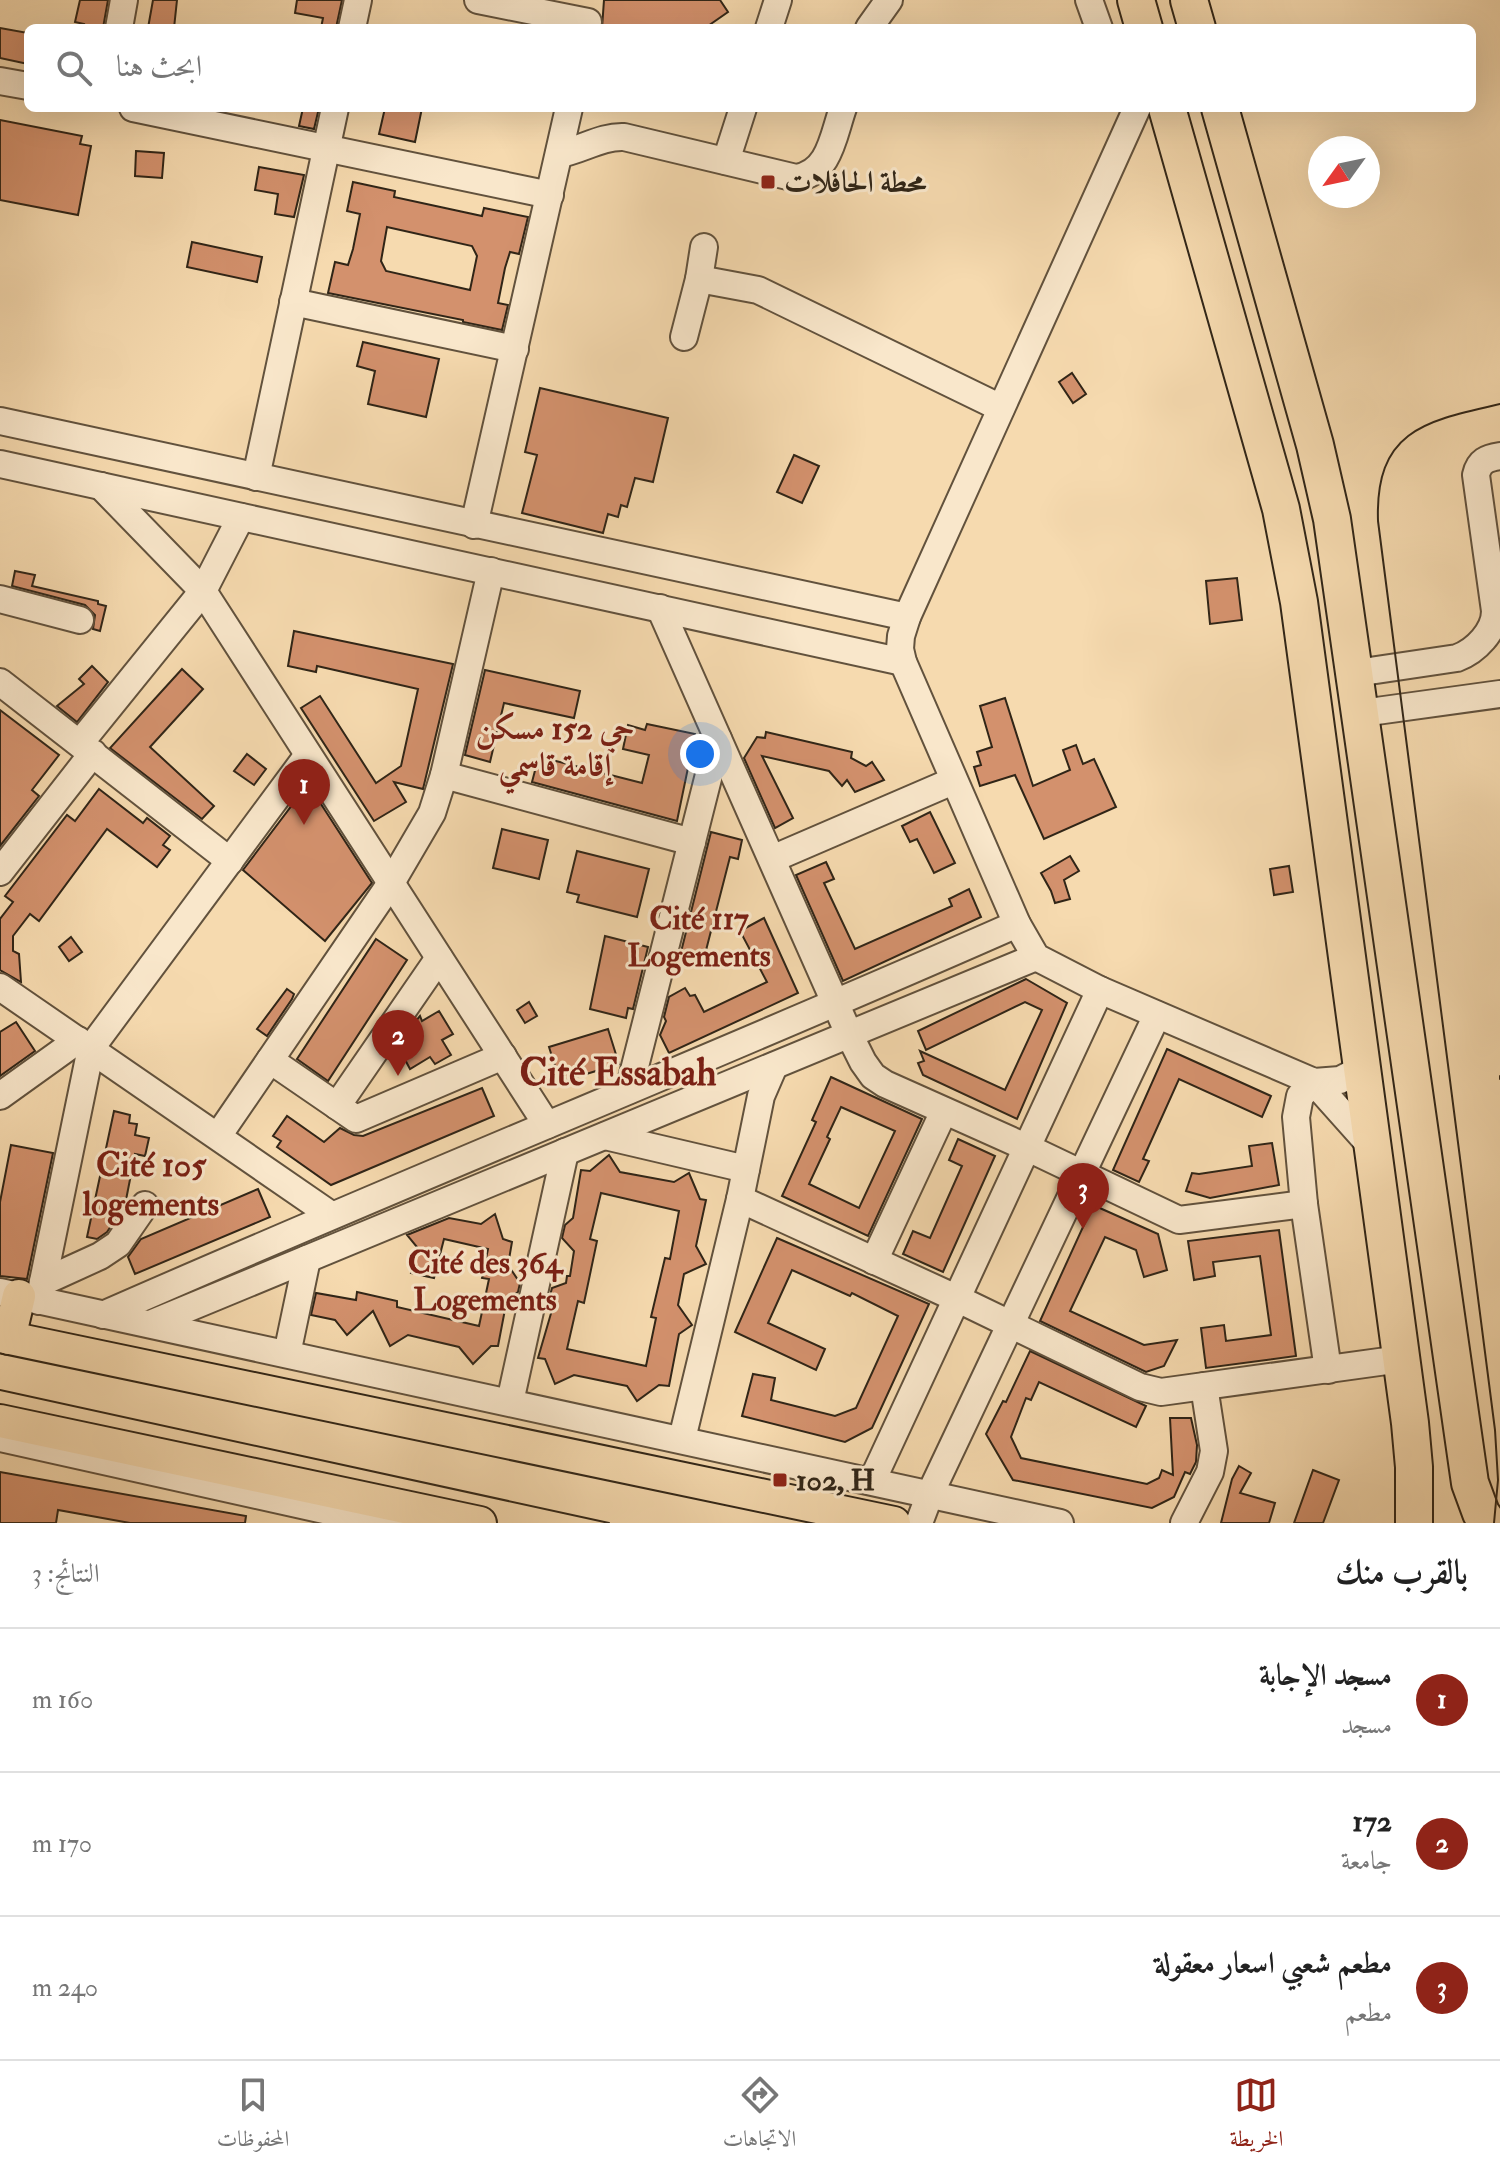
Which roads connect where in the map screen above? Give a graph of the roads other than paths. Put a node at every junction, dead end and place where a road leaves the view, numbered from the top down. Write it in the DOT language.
graph roads {
  1 [pos="124,0"];
  2 [pos="358,0"];
  3 [pos="478,0"];
  4 [pos="778,0"];
  5 [pos="889,0"];
  6 [pos="1089,0"];
  7 [pos="1136,0"];
  8 [pos="1189,0"];
  9 [pos="589,17"];
  10 [pos="120,24"];
  11 [pos="353,24"];
  12 [pos="770,24"];
  13 [pos="872,24"];
  14 [pos="1098,24"];
  15 [pos="1143,24"];
  16 [pos="1196,24"];
  17 [pos="0,81"];
  18 [pos="24,85"];
  19 [pos="152,112"];
  20 [pos="334,112"];
  21 [pos="568,112"];
  22 [pos="742,112"];
  23 [pos="842,112"];
  24 [pos="1221,112"];
  25 [pos="1129,115"];
  26 [pos="1171,120"];
  27 [pos="326,148"];
  28 [pos="559,154"];
  29 [pos="726,161"];
  30 [pos="550,195"];
  31 [pos="704,247"];
  32 [pos="699,279"];
  33 [pos="293,302"];
  34 [pos="684,337"];
  35 [pos="515,349"];
  36 [pos="1001,408"];
  37 [pos="0,421"];
  38 [pos="1500,456"];
  39 [pos="0,464"];
  40 [pos="256,477"];
  41 [pos="101,486"];
  42 [pos="241,517"];
  43 [pos="474,525"];
  44 [pos="491,571"];
  45 [pos="203,591"];
  46 [pos="0,599"];
  47 [pos="660,608"];
  48 [pos="907,617"];
  49 [pos="80,620"];
  50 [pos="1496,624"];
  51 [pos="903,662"];
  52 [pos="1356,673"];
  53 [pos="0,682"];
  54 [pos="1500,694"];
  55 [pos="1362,713"];
  56 [pos="718,739"];
  57 [pos="86,748"];
  58 [pos="308,755"];
  59 [pos="444,775"];
  60 [pos="953,781"];
  61 [pos="692,842"];
  62 [pos="772,859"];
  63 [pos="230,861"];
  64 [pos="0,872"];
  65 [pos="391,883"];
  66 [pos="1017,924"];
  67 [pos="1036,957"];
  68 [pos="439,958"];
  69 [pos="1100,990"];
  70 [pos="6,999"];
  71 [pos="837,1004"];
  72 [pos="1157,1015"];
  73 [pos="849,1034"];
  74 [pos="84,1044"];
  75 [pos="503,1056"];
  76 [pos="270,1060"];
  77 [pos="774,1066"];
  78 [pos="1363,1068"];
  79 [pos="1314,1082"];
  80 [pos="629,1090"];
  81 [pos="0,1096"];
  82 [pos="337,1106"];
  83 [pos="944,1111"];
  84 [pos="547,1125"];
  85 [pos="218,1136"];
  86 [pos="605,1136"];
  87 [pos="1372,1147"];
  88 [pos="1028,1148"];
  89 [pos="565,1152"];
  90 [pos="746,1169"];
  91 [pos="1082,1173"];
  92 [pos="740,1199"];
  93 [pos="1304,1204"];
  94 [pos="145,1205"];
  95 [pos="331,1215"];
  96 [pos="307,1259"];
  97 [pos="874,1261"];
  98 [pos="25,1293"];
  99 [pos="958,1299"];
  100 [pos="103,1315"];
  101 [pos="150,1324"];
  102 [pos="1011,1324"];
  103 [pos="5,1337"];
  104 [pos="287,1354"];
  105 [pos="1401,1359"];
  106 [pos="1328,1370"];
  107 [pos="1204,1386"];
  108 [pos="510,1402"];
  109 [pos="0,1421"];
  110 [pos="0,1438"];
  111 [pos="682,1439"];
  112 [pos="872,1481"];
  113 [pos="930,1494"];
  114 [pos="430,1512"];
  115 [pos="342,1519"];
  116 [pos="480,1523"];
  117 [pos="894,1523"];
  118 [pos="919,1523"];
  119 [pos="1060,1523"];
  120 [pos="1184,1523"];
  121 [pos="1414,1523"];
  122 [pos="1488,1523"];
  1 -- 10 [label="street"];
  2 -- 11 [label="street"];
  3 -- 9 [label="street"];
  4 -- 12 [label="street"];
  5 -- 13 [label="street"];
  6 -- 14 [label="street"];
  7 -- 15 [label="highway"];
  8 -- 16 [label="highway"];
  17 -- 18 [label="street"];
  19 -- 27 [label="street"];
  20 -- 27 [label="street"];
  21 -- 28 [label="street"];
  22 -- 29 [label="street"];
  23 -- 29 [label="street"];
  24 -- 52 [label="highway"];
  25 -- 26 [label="street"];
  25 -- 36 [label="street"];
  26 -- 78 [label="highway"];
  27 -- 30 [label="street"];
  27 -- 33 [label="street"];
  28 -- 29 [label="street"];
  28 -- 30 [label="street"];
  30 -- 35 [label="street"];
  31 -- 32 [label="street"];
  32 -- 34 [label="street"];
  32 -- 36 [label="street"];
  33 -- 35 [label="street"];
  33 -- 40 [label="street"];
  35 -- 43 [label="street"];
  36 -- 48 [label="street"];
  37 -- 40 [label="street"];
  38 -- 50 [label="street"];
  39 -- 41 [label="street"];
  40 -- 43 [label="street"];
  41 -- 42 [label="street"];
  41 -- 45 [label="street"];
  42 -- 44 [label="street"];
  42 -- 45 [label="street"];
  43 -- 48 [label="street"];
  44 -- 47 [label="street"];
  44 -- 59 [label="street"];
  45 -- 57 [label="street"];
  45 -- 58 [label="street"];
  46 -- 49 [label="street"];
  47 -- 51 [label="street"];
  47 -- 56 [label="street"];
  48 -- 51 [label="street"];
  50 -- 52 [label="street"];
  51 -- 60 [label="street"];
  52 -- 55 [label="highway"];
  53 -- 57 [label="street"];
  54 -- 55 [label="street"];
  55 -- 122 [label="highway"];
  56 -- 61 [label="street"];
  56 -- 62 [label="street"];
  57 -- 63 [label="street"];
  57 -- 64 [label="street"];
  58 -- 63 [label="street"];
  58 -- 65 [label="street"];
  59 -- 61 [label="street"];
  59 -- 65 [label="street"];
  60 -- 62 [label="street"];
  60 -- 66 [label="street"];
  61 -- 80 [label="street"];
  62 -- 71 [label="street"];
  63 -- 74 [label="street"];
  65 -- 68 [label="street"];
  65 -- 76 [label="street"];
  66 -- 67 [label="street"];
  66 -- 71 [label="street"];
  67 -- 69 [label="street"];
  67 -- 73 [label="street"];
  68 -- 75 [label="street"];
  68 -- 82 [label="street"];
  69 -- 72 [label="street"];
  69 -- 88 [label="street"];
  70 -- 74 [label="street"];
  71 -- 73 [label="street"];
  71 -- 80 [label="street"];
  72 -- 79 [label="street"];
  72 -- 91 [label="street"];
  73 -- 77 [label="street"];
  73 -- 83 [label="street"];
  74 -- 81 [label="street"];
  74 -- 85 [label="street"];
  74 -- 98 [label="street"];
  75 -- 82 [label="street"];
  75 -- 84 [label="street"];
  76 -- 82 [label="street"];
  76 -- 85 [label="street"];
  77 -- 86 [label="street"];
  77 -- 90 [label="street"];
  78 -- 79 [label="street"];
  78 -- 87 [label="highway"];
  79 -- 87 [label="street"];
  79 -- 93 [label="street"];
  80 -- 84 [label="street"];
  83 -- 88 [label="street"];
  83 -- 97 [label="street"];
  84 -- 95 [label="street"];
  85 -- 95 [label="street"];
  86 -- 89 [label="street"];
  86 -- 90 [label="street"];
  87 -- 105 [label="highway"];
  88 -- 91 [label="street"];
  88 -- 99 [label="street"];
  89 -- 96 [label="street"];
  89 -- 108 [label="street"];
  90 -- 92 [label="street"];
  91 -- 93 [label="street"];
  91 -- 102 [label="street"];
  92 -- 97 [label="street"];
  92 -- 111 [label="street"];
  93 -- 106 [label="street"];
  94 -- 98 [label="street"];
  95 -- 100 [label="street"];
  96 -- 101 [label="street"];
  96 -- 104 [label="street"];
  97 -- 99 [label="street"];
  98 -- 100 [label="street"];
  98 -- 103 [label="main road"];
  99 -- 102 [label="street"];
  99 -- 112 [label="street"];
  100 -- 101 [label="street"];
  101 -- 104 [label="street"];
  102 -- 107 [label="street"];
  102 -- 113 [label="street"];
  103 -- 117 [label="main road"];
  104 -- 108 [label="street"];
  105 -- 106 [label="street"];
  105 -- 121 [label="highway"];
  106 -- 107 [label="street"];
  107 -- 120 [label="street"];
  108 -- 111 [label="street"];
  109 -- 114 [label="main road"];
  110 -- 115 [label="street"];
  111 -- 112 [label="street"];
  112 -- 113 [label="street"];
  113 -- 118 [label="street"];
  113 -- 119 [label="street"];
  114 -- 115 [label="street"];
  114 -- 116 [label="main road"];
}
